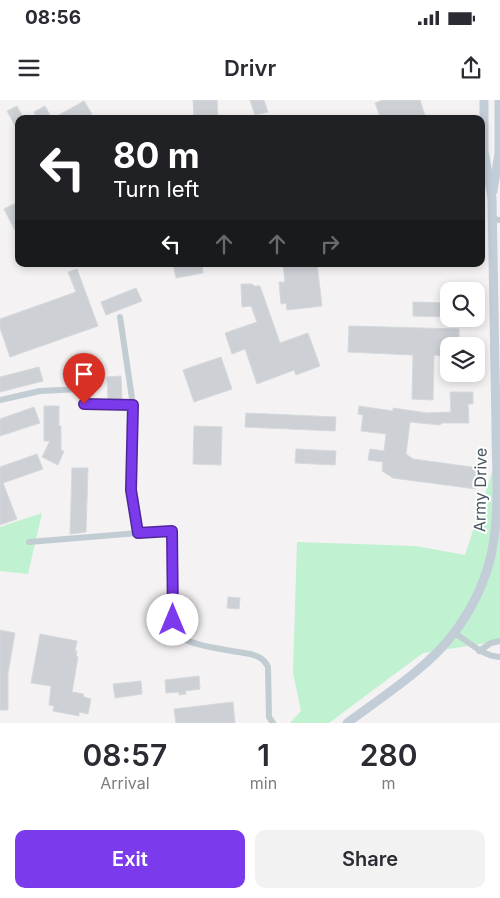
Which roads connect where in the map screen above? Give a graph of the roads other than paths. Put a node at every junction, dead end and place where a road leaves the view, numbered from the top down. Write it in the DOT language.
graph roads {
  1 [pos="484,100"];
  2 [pos="499,100"];
  3 [pos="484,115"];
  4 [pos="500,153"];
  5 [pos="485,158"];
  6 [pos="492,198"];
  7 [pos="496,220"];
  8 [pos="120,317"];
  9 [pos="0,400"];
  10 [pos="133,405"];
  11 [pos="138,533"];
  12 [pos="29,542"];
  13 [pos="454,633"];
  14 [pos="500,642"];
  15 [pos="479,651"];
  16 [pos="500,657"];
  17 [pos="274,723"];
  18 [pos="347,723"];
  1 -- 3 [label="main road, Army Drive"];
  2 -- 4 [label="main road, Army Drive"];
  4 -- 6 [label="main road, Army Drive"];
  5 -- 6 [label="main road, Army Drive"];
  6 -- 7 [label="main road, Army Drive"];
  7 -- 13 [label="main road, Army Drive"];
  8 -- 10 [label="street"];
  9 -- 10 [label="street"];
  10 -- 11 [label="street"];
  11 -- 12 [label="street"];
  11 -- 17 [label="street"];
  13 -- 15 [label="street"];
  13 -- 18 [label="main road, Army Drive"];
  14 -- 15 [label="street"];
  15 -- 16 [label="street"];
}
